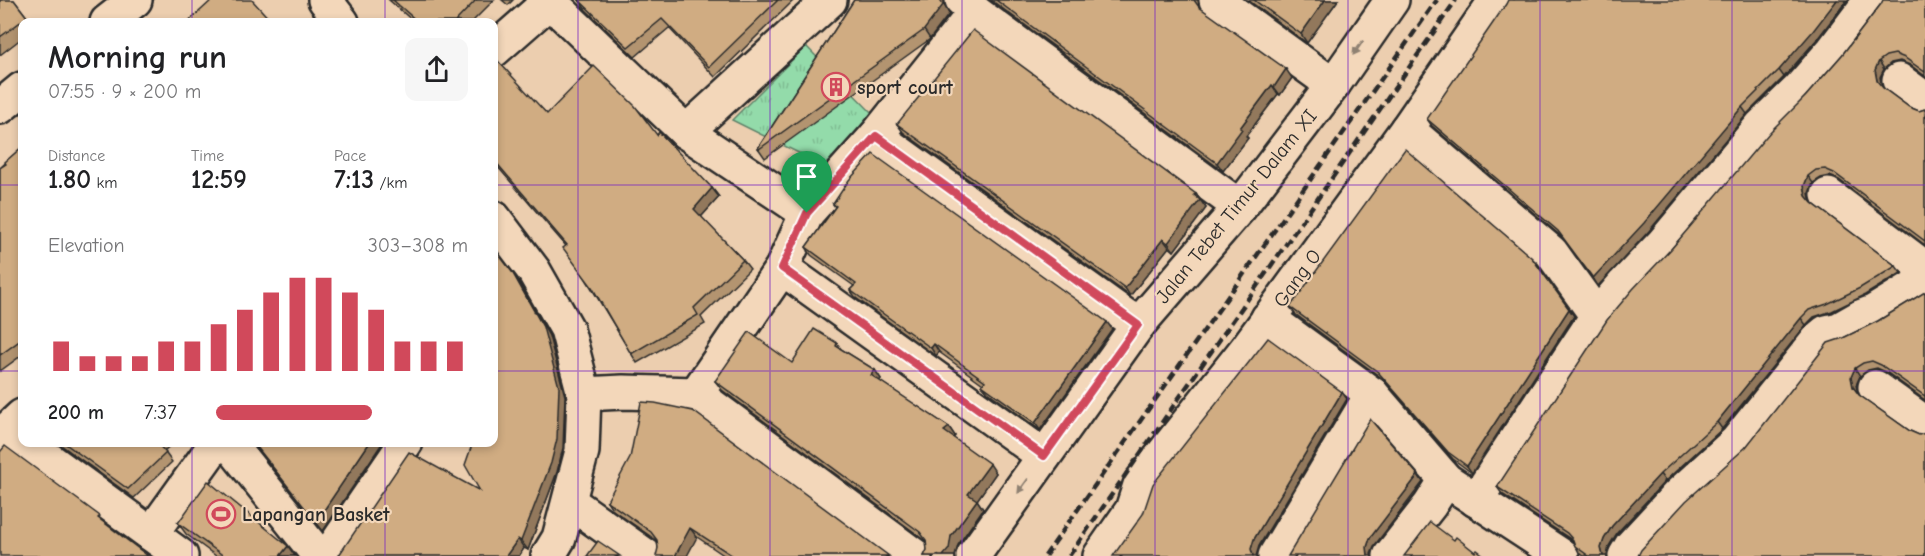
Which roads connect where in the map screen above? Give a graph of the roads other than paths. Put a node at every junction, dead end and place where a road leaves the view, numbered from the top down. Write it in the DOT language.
graph roads {
  1 [pos="135,0"];
  2 [pos="325,0"];
  3 [pos="830,0"];
  4 [pos="1216,0"];
  5 [pos="1392,0"];
  6 [pos="1496,0"];
  7 [pos="549,2"];
  8 [pos="1860,4"];
  9 [pos="969,6"];
  10 [pos="112,18"];
  11 [pos="339,18"];
  12 [pos="498,47"];
  13 [pos="1899,80"];
  14 [pos="1333,85"];
  15 [pos="18,92"];
  16 [pos="1925,99"];
  17 [pos="0,107"];
  18 [pos="1407,129"];
  19 [pos="686,132"];
  20 [pos="876,136"];
  21 [pos="1828,195"];
  22 [pos="1239,207"];
  23 [pos="807,213"];
  24 [pos="498,223"];
  25 [pos="782,268"];
  26 [pos="1925,268"];
  27 [pos="1925,280"];
  28 [pos="1597,316"];
  29 [pos="1268,318"];
  30 [pos="1138,325"];
  31 [pos="1875,387"];
  32 [pos="584,393"];
  33 [pos="696,394"];
  34 [pos="1372,394"];
  35 [pos="1925,423"];
  36 [pos="33,447"];
  37 [pos="213,447"];
  38 [pos="232,447"];
  39 [pos="403,447"];
  40 [pos="1044,456"];
  41 [pos="1446,480"];
  42 [pos="1476,500"];
  43 [pos="570,502"];
  44 [pos="151,534"];
  45 [pos="181,556"];
  46 [pos="319,556"];
  47 [pos="328,556"];
  48 [pos="548,556"];
  49 [pos="646,556"];
  50 [pos="915,556"];
  51 [pos="973,556"];
  52 [pos="1100,556"];
  53 [pos="1275,556"];
  54 [pos="1390,556"];
  55 [pos="1562,556"];
  56 [pos="1625,556"];
  1 -- 10 [label="street"];
  2 -- 11 [label="street"];
  3 -- 19 [label="street"];
  4 -- 14 [label="street"];
  5 -- 14 [label="street, Jalan Tebet Timur Dalam XI, one-way"];
  6 -- 18 [label="street, Gang O"];
  7 -- 12 [label="street"];
  7 -- 19 [label="street"];
  8 -- 28 [label="street"];
  9 -- 20 [label="street"];
  9 -- 22 [label="street"];
  13 -- 16 [label="street"];
  14 -- 22 [label="street, Jalan Tebet Timur Dalam XI"];
  15 -- 17 [label="street"];
  18 -- 28 [label="street"];
  18 -- 29 [label="street, Gang O"];
  19 -- 23 [label="street"];
  20 -- 23 [label="street"];
  20 -- 30 [label="street"];
  21 -- 26 [label="street"];
  22 -- 30 [label="street, Jalan Tebet Timur Dalam XI"];
  23 -- 25 [label="street"];
  24 -- 32 [label="street"];
  25 -- 33 [label="street"];
  25 -- 40 [label="street"];
  27 -- 56 [label="street"];
  28 -- 42 [label="street"];
  29 -- 34 [label="street"];
  29 -- 52 [label="street, Gang O"];
  30 -- 40 [label="street, Jalan Tebet Timur Dalam XI"];
  31 -- 35 [label="street"];
  32 -- 33 [label="street"];
  32 -- 43 [label="street"];
  33 -- 50 [label="street"];
  34 -- 41 [label="street"];
  34 -- 53 [label="street"];
  36 -- 44 [label="street"];
  37 -- 44 [label="street"];
  38 -- 46 [label="street"];
  39 -- 47 [label="street"];
  40 -- 51 [label="street, Jalan Tebet Timur Dalam XI, one-way"];
  41 -- 42 [label="street"];
  41 -- 54 [label="street"];
  42 -- 55 [label="street"];
  43 -- 48 [label="street"];
  43 -- 49 [label="street"];
  44 -- 45 [label="street"];
}
